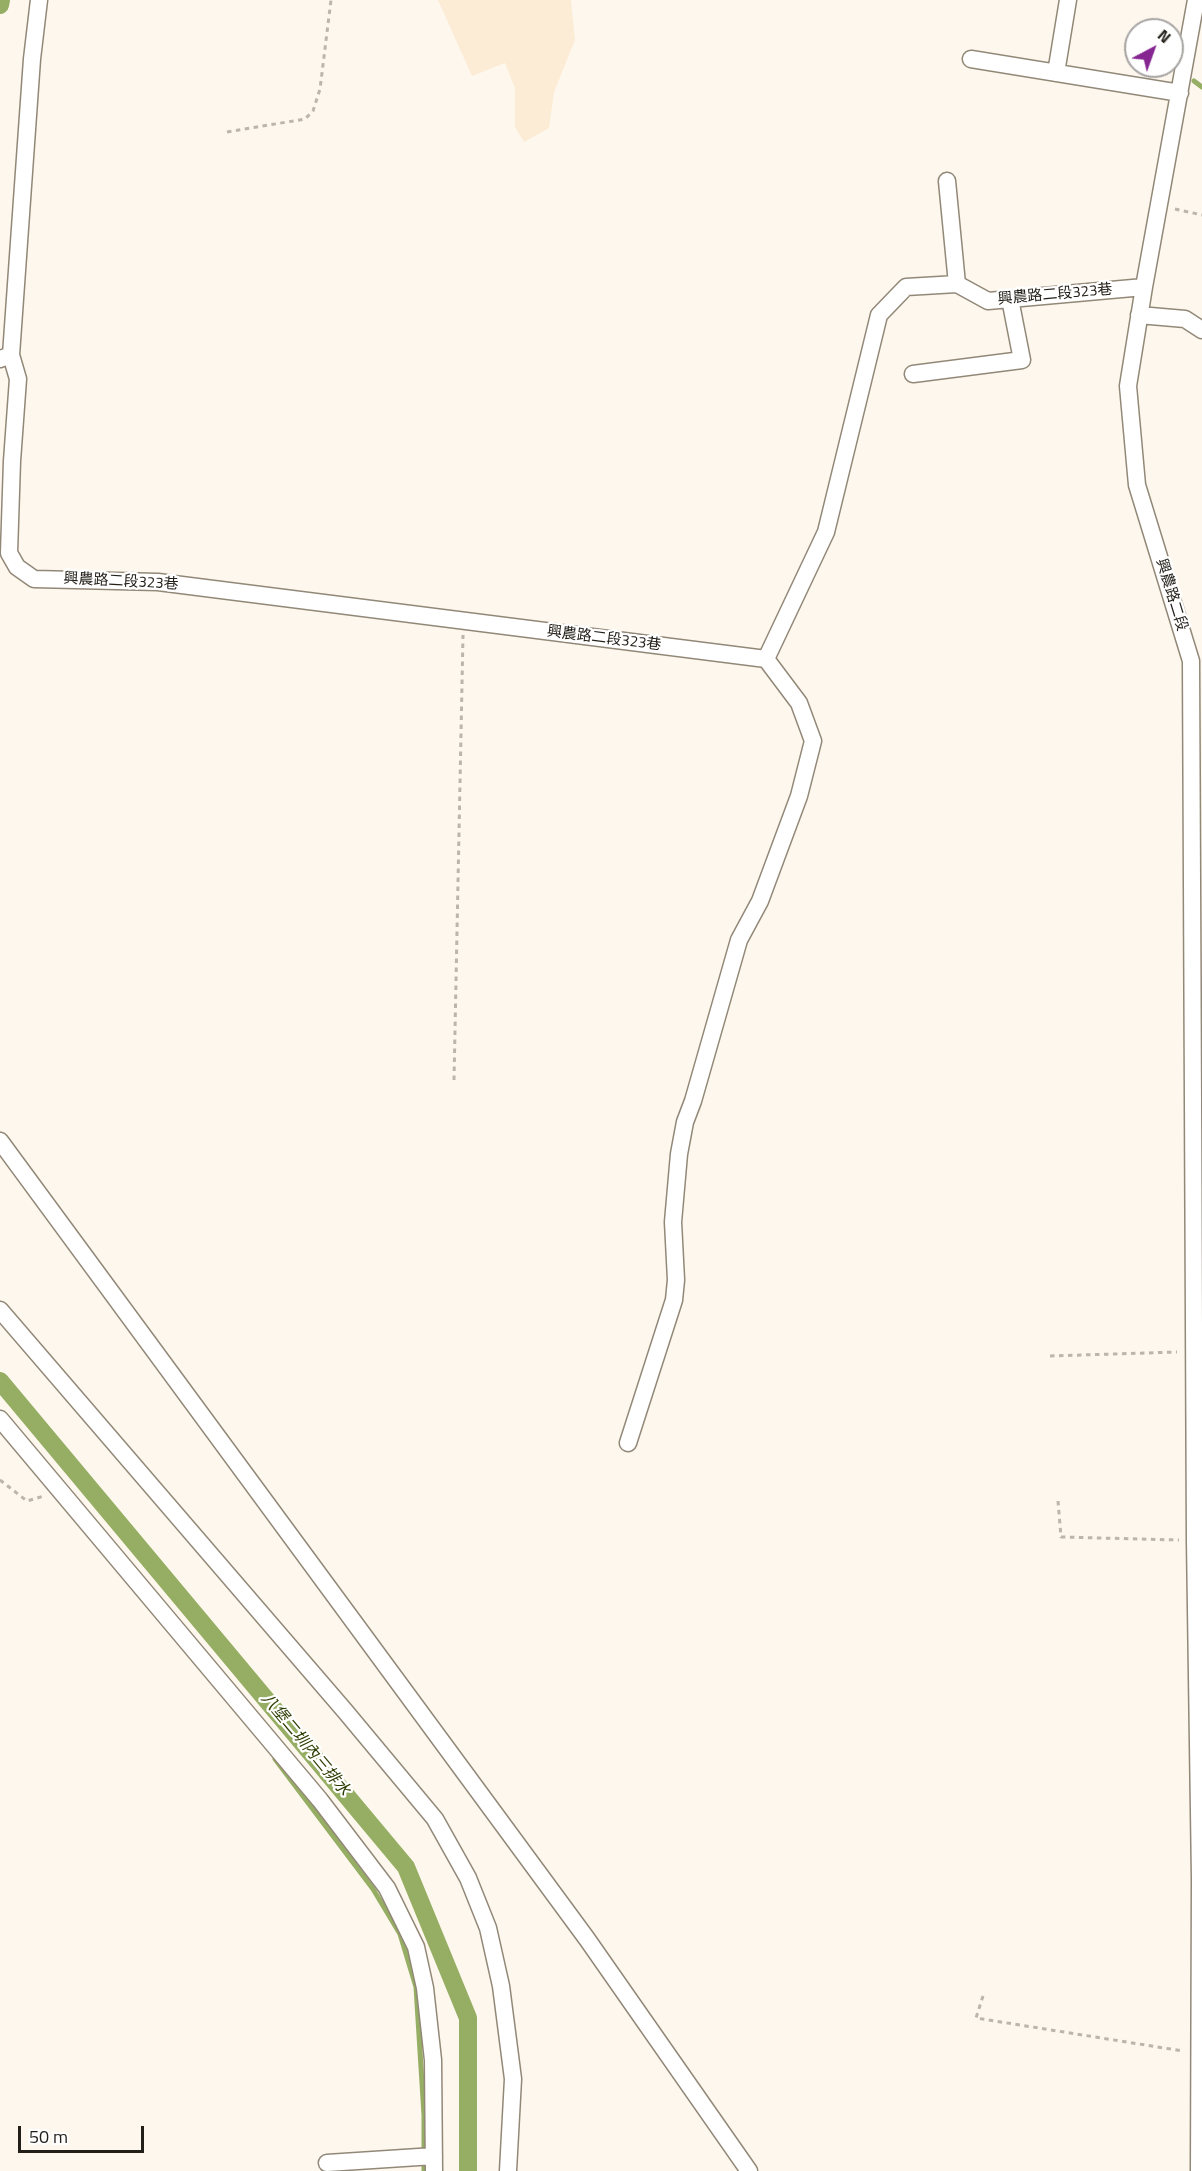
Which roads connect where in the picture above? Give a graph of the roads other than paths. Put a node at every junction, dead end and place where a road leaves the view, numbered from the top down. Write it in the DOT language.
graph roads {
  1 [pos="39,0"];
  2 [pos="1068,0"];
  3 [pos="1196,0"];
  4 [pos="971,59"];
  5 [pos="1056,72"];
  6 [pos="1180,93"];
  7 [pos="946,181"];
  8 [pos="957,284"];
  9 [pos="1144,286"];
  10 [pos="1010,299"];
  11 [pos="1139,315"];
  12 [pos="1202,330"];
  13 [pos="6,357"];
  14 [pos="913,375"];
  15 [pos="766,659"];
  16 [pos="0,1141"];
  17 [pos="0,1310"];
  18 [pos="0,1419"];
  19 [pos="628,1443"];
  20 [pos="1201,1879"];
  21 [pos="327,2163"];
  22 [pos="434,2163"];
  23 [pos="508,2171"];
  24 [pos="749,2171"];
  25 [pos="1199,2171"];
  1 -- 13 [label="street, 興農路二段323巷"];
  2 -- 5 [label="street"];
  3 -- 6 [label="street, 興農路二段"];
  4 -- 5 [label="street"];
  5 -- 6 [label="street"];
  6 -- 9 [label="street, 興農路二段"];
  7 -- 8 [label="street"];
  8 -- 10 [label="street, 興農路二段323巷"];
  8 -- 15 [label="street"];
  9 -- 10 [label="street, 興農路二段323巷"];
  9 -- 11 [label="street, 興農路二段"];
  10 -- 14 [label="street"];
  11 -- 12 [label="street"];
  11 -- 20 [label="street, 興農路二段"];
  13 -- 15 [label="street, 興農路二段323巷"];
  15 -- 19 [label="street"];
  16 -- 24 [label="street"];
  17 -- 23 [label="street"];
  18 -- 22 [label="street"];
  20 -- 25 [label="street, 興農路二段"];
  21 -- 22 [label="street"];
}
